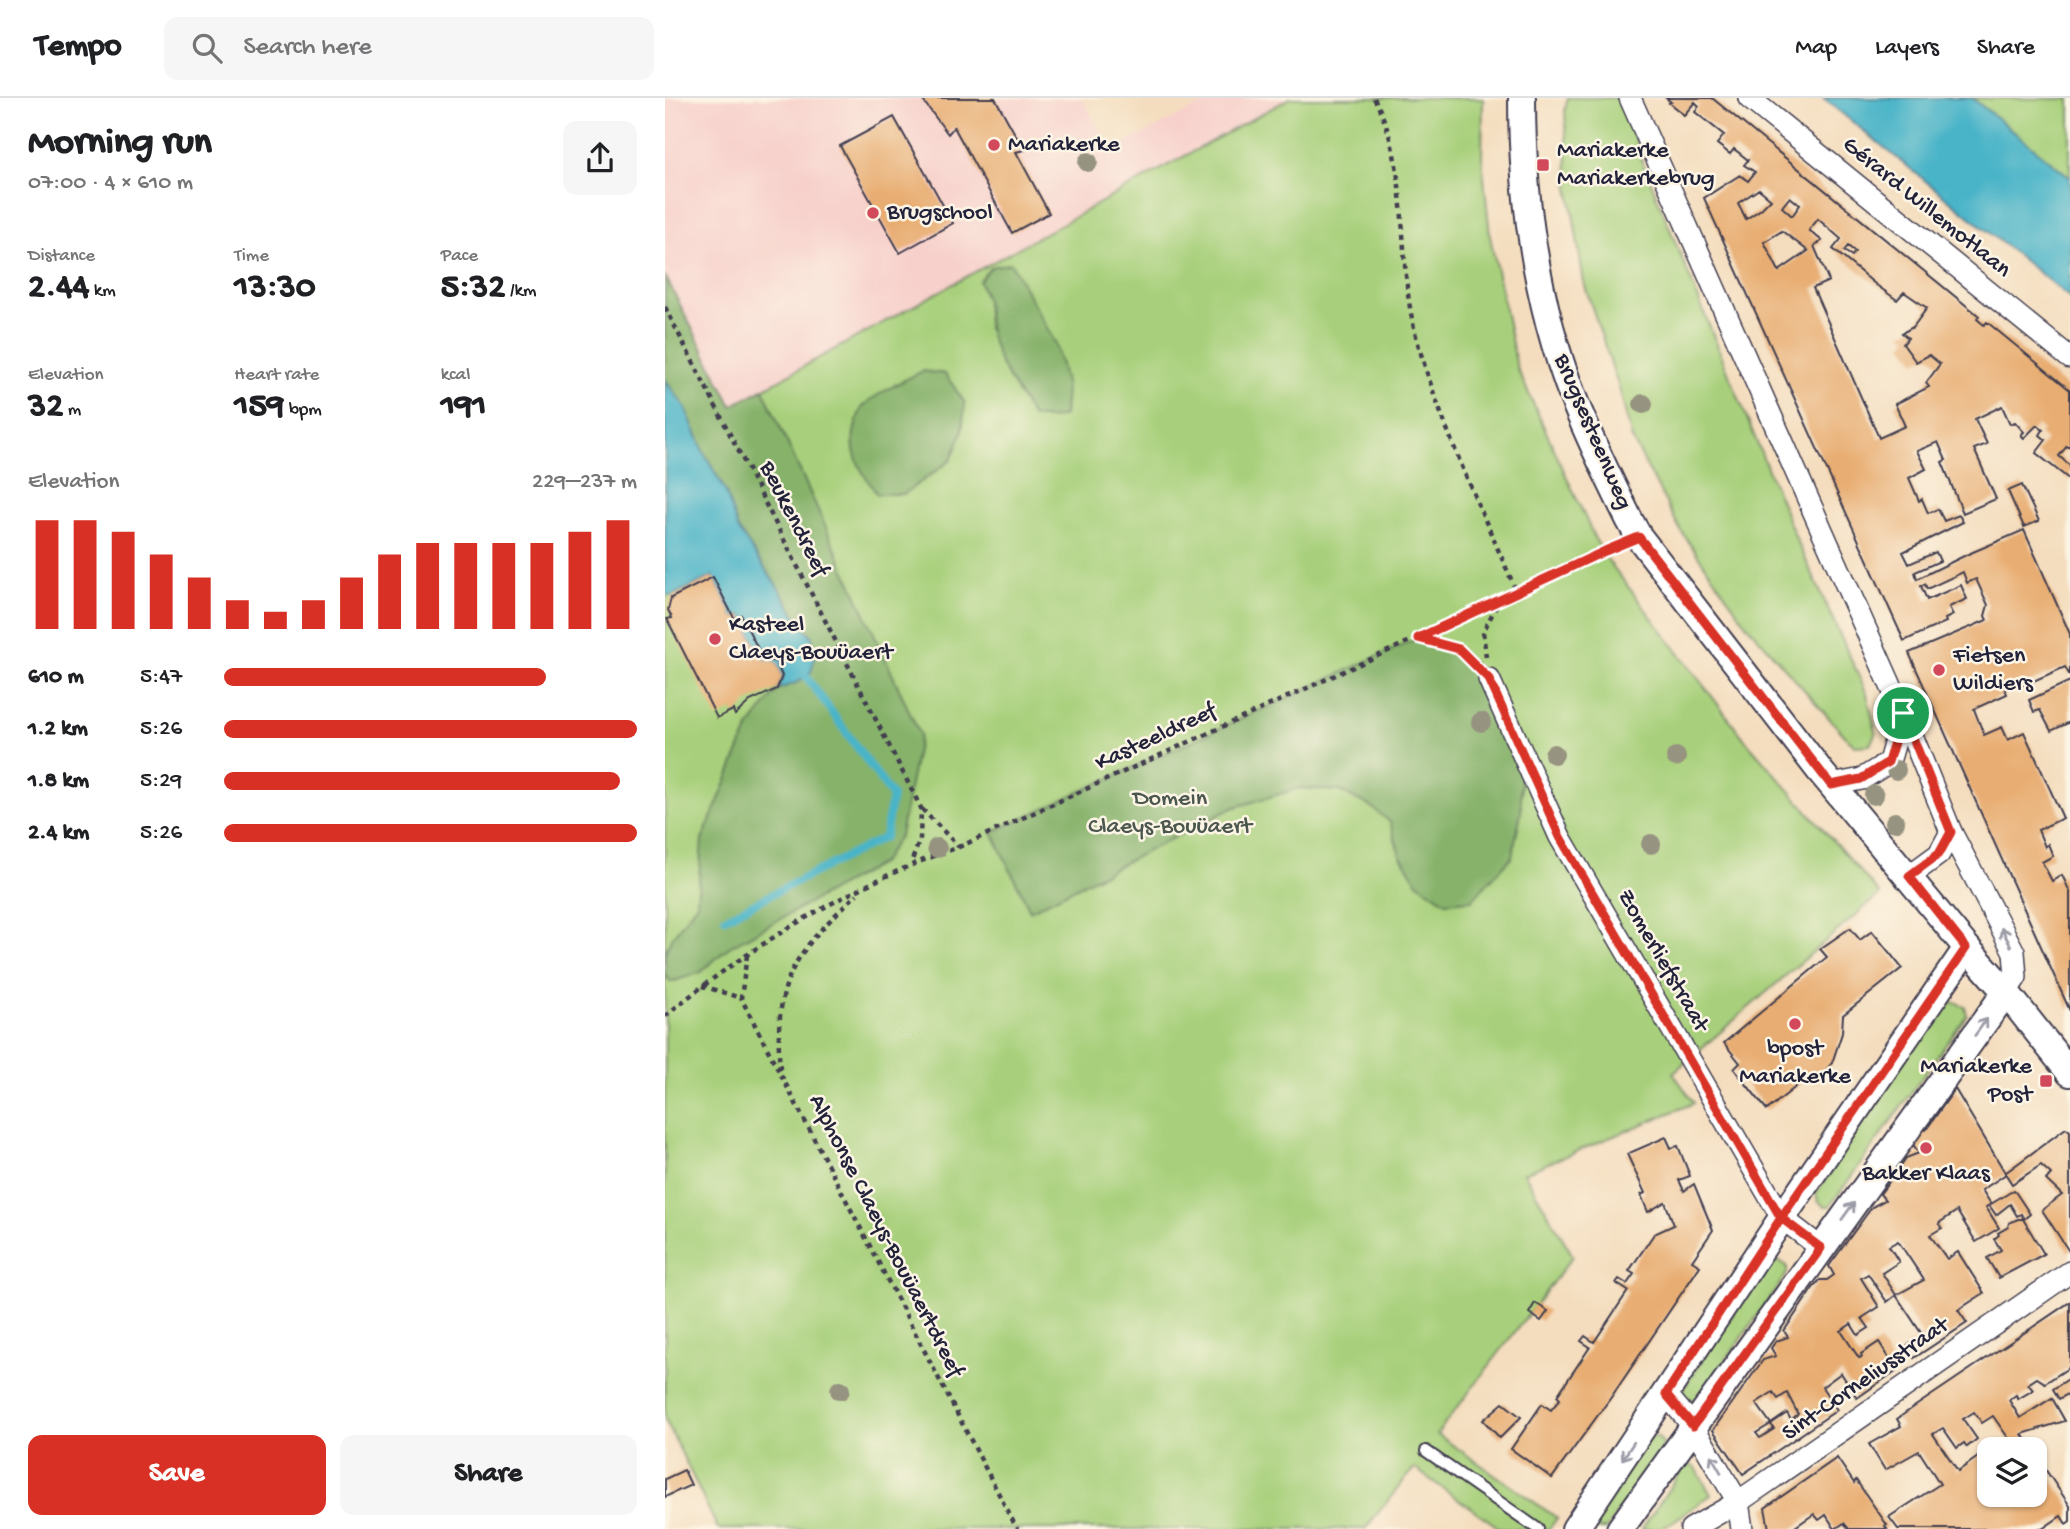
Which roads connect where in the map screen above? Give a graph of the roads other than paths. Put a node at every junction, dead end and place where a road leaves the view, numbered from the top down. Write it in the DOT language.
graph roads {
  1 [pos="1522,98"];
  2 [pos="1630,98"];
  3 [pos="1749,98"];
  4 [pos="2070,358"];
  5 [pos="1489,679"];
  6 [pos="1903,713"];
  7 [pos="1831,785"];
  8 [pos="1951,832"];
  9 [pos="1909,876"];
  10 [pos="1966,948"];
  11 [pos="2006,992"];
  12 [pos="2070,1073"];
  13 [pos="1781,1218"];
  14 [pos="1821,1248"];
  15 [pos="2070,1272"];
  16 [pos="1666,1394"];
  17 [pos="1693,1426"];
  18 [pos="1426,1451"];
  19 [pos="1738,1502"];
  20 [pos="1538,1529"];
  21 [pos="1575,1529"];
  22 [pos="1620,1529"];
  23 [pos="1691,1529"];
  24 [pos="1742,1529"];
  1 -- 7 [label="street, Brugsesteenweg"];
  2 -- 6 [label="street"];
  3 -- 4 [label="street, Gérard Willemotlaan"];
  5 -- 13 [label="street, Zomerliefstraat"];
  6 -- 7 [label="street"];
  6 -- 8 [label="street"];
  7 -- 9 [label="street, Brugsesteenweg"];
  8 -- 9 [label="street"];
  11 -- 8 [label="street, one-way"];
  9 -- 10 [label="street, Brugsesteenweg"];
  10 -- 11 [label="street, Brugsesteenweg"];
  10 -- 13 [label="street"];
  11 -- 12 [label="street, Brugsesteenweg"];
  14 -- 11 [label="street, one-way"];
  13 -- 14 [label="street, Zomerliefstraat"];
  13 -- 16 [label="street"];
  14 -- 17 [label="street"];
  15 -- 19 [label="street, Sint-Corneliusstraat"];
  16 -- 17 [label="street"];
  16 -- 21 [label="street, one-way"];
  19 -- 17 [label="street, one-way"];
  17 -- 22 [label="street"];
  18 -- 20 [label="lane"];
  19 -- 23 [label="street, Sint-Corneliusstraat"];
  19 -- 24 [label="street"];
}
